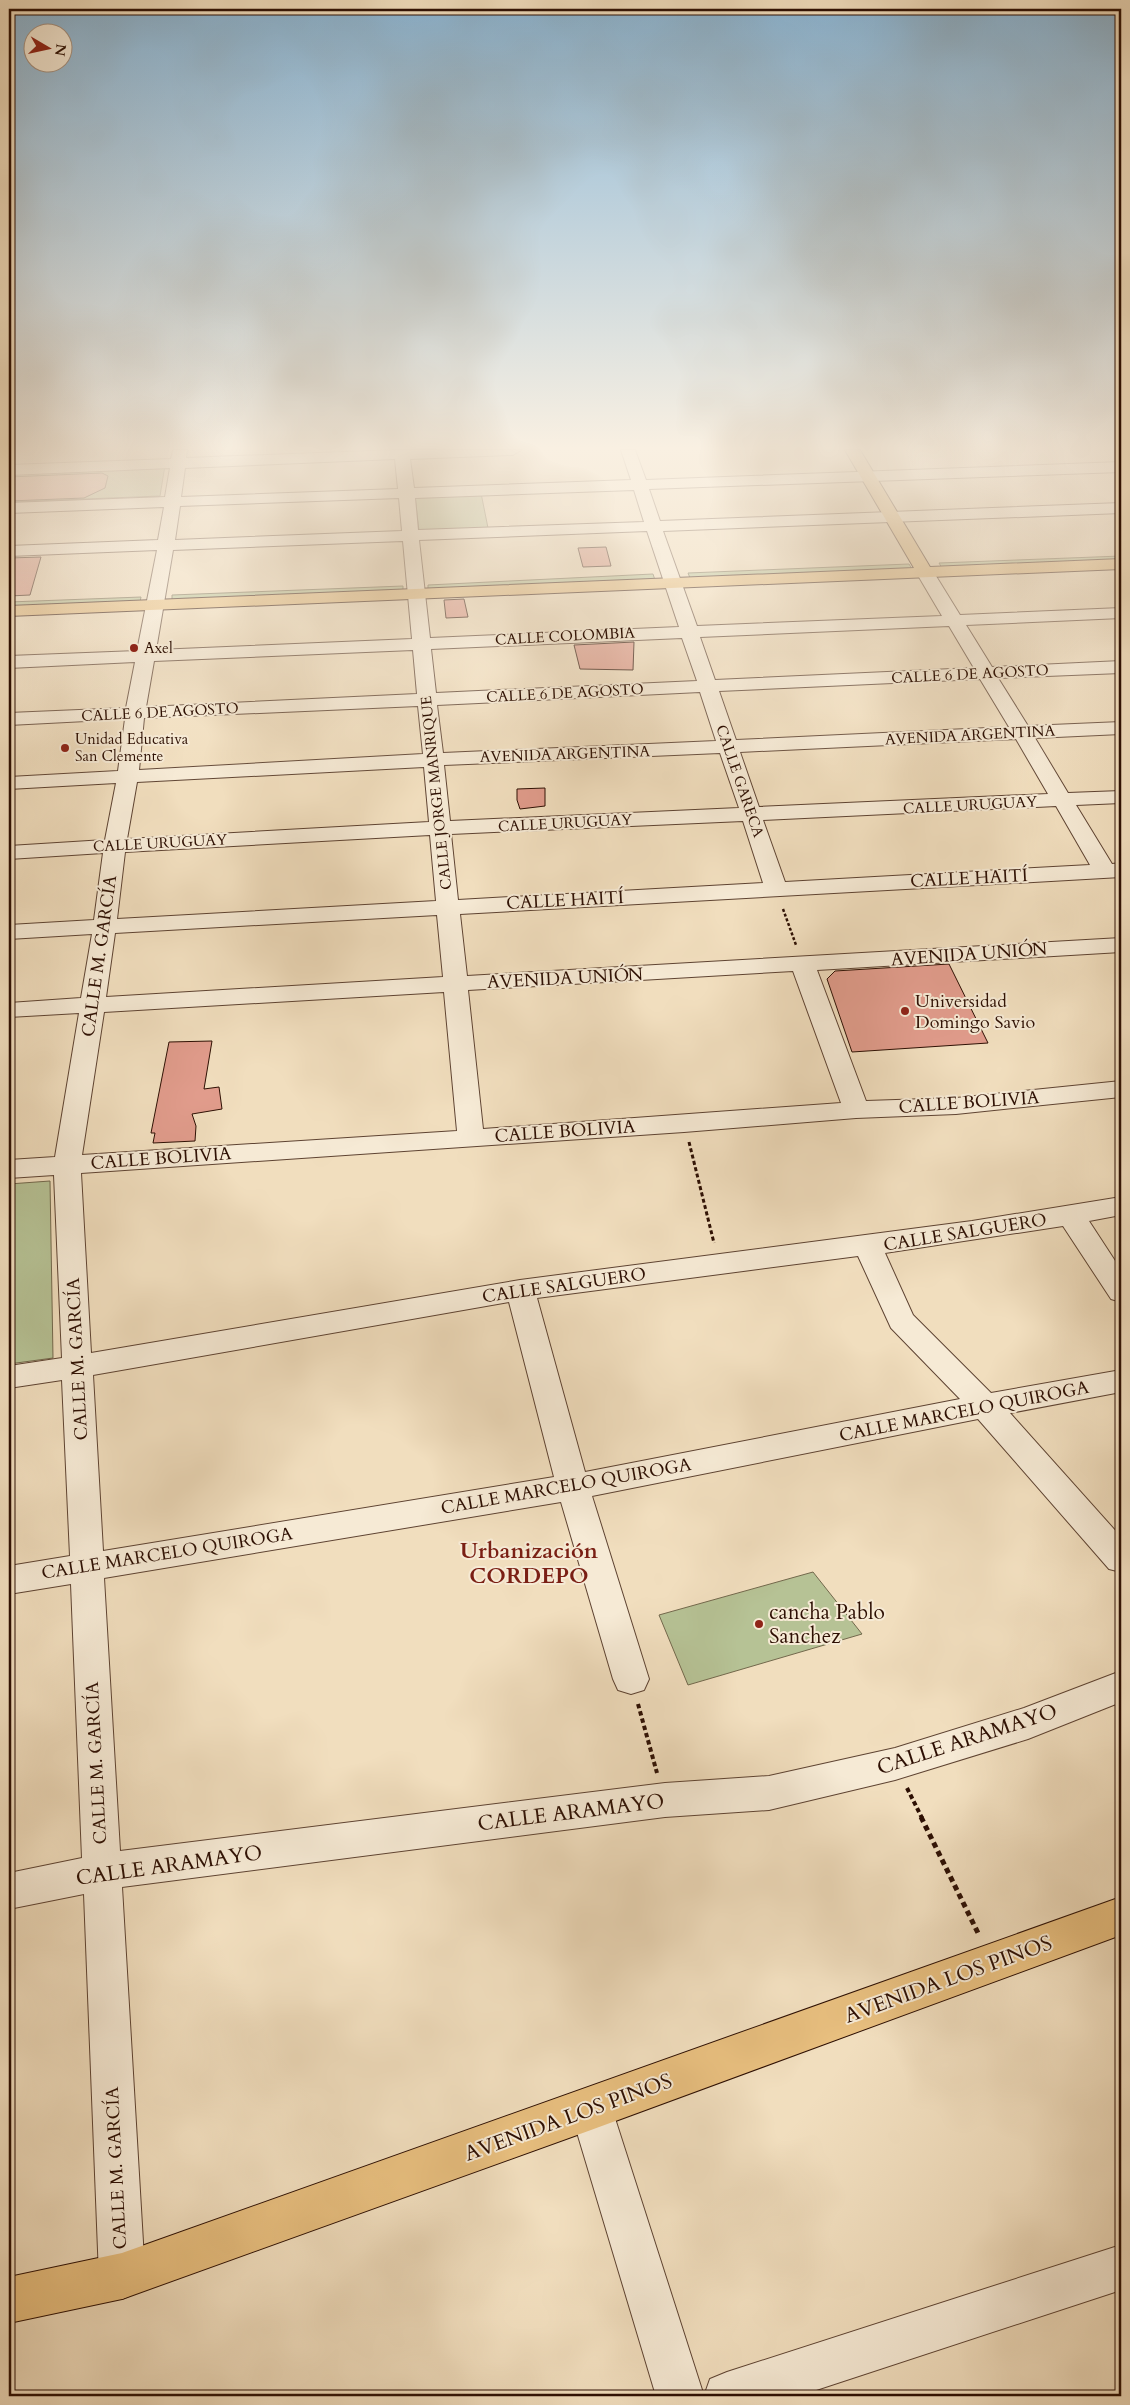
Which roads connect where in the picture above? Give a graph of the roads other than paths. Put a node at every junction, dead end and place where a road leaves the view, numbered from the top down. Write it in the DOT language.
graph roads {
  1 [pos="162,562"];
  2 [pos="413,562"];
  3 [pos="666,562"];
  4 [pos="919,562"];
  5 [pos="979,562"];
  6 [pos="1121,564"];
  7 [pos="921,566"];
  8 [pos="671,576"];
  9 [pos="415,588"];
  10 [pos="9,599"];
  11 [pos="155,599"];
  12 [pos="9,611"];
  13 [pos="1121,613"];
  14 [pos="956,621"];
  15 [pos="689,631"];
  16 [pos="420,643"];
  17 [pos="145,656"];
  18 [pos="9,662"];
  19 [pos="1121,667"];
  20 [pos="987,673"];
  21 [pos="708,686"];
  22 [pos="426,700"];
  23 [pos="135,713"];
  24 [pos="9,719"];
  25 [pos="1121,728"];
  26 [pos="1023,733"];
  27 [pos="728,747"];
  28 [pos="432,760"];
  29 [pos="128,776"];
  30 [pos="9,783"];
  31 [pos="1121,797"];
  32 [pos="1063,801"];
  33 [pos="751,815"];
  34 [pos="441,828"];
  35 [pos="115,845"];
  36 [pos="9,852"];
  37 [pos="1113,870"];
  38 [pos="776,888"];
  39 [pos="447,906"];
  40 [pos="105,926"];
  41 [pos="9,932"];
  42 [pos="1121,945"];
  43 [pos="803,965"];
  44 [pos="456,984"];
  45 [pos="93,1005"];
  46 [pos="9,1010"];
  47 [pos="1121,1089"];
  48 [pos="856,1110"];
  49 [pos="471,1137"];
  50 [pos="67,1165"];
  51 [pos="9,1169"];
  52 [pos="1121,1206"];
  53 [pos="1071,1216"];
  54 [pos="868,1247"];
  55 [pos="520,1290"];
  56 [pos="1121,1292"];
  57 [pos="79,1367"];
  58 [pos="9,1377"];
  59 [pos="1121,1381"];
  60 [pos="985,1406"];
  61 [pos="573,1487"];
  62 [pos="1121,1559"];
  63 [pos="86,1566"];
  64 [pos="9,1580"];
  65 [pos="631,1679"];
  66 [pos="1121,1686"];
  67 [pos="102,1872"];
  68 [pos="9,1891"];
  69 [pos="1121,1916"];
  70 [pos="591,2109"];
  71 [pos="1121,2268"];
  72 [pos="122,2276"];
  73 [pos="9,2300"];
  74 [pos="680,2396"];
  75 [pos="728,2396"];
  1 -- 11 [label="street, CALLE M. GARCÍA"];
  2 -- 9 [label="street, CALLE JORGE MANRIQUE"];
  3 -- 8 [label="street, CALLE GARECA"];
  4 -- 7 [label="main road"];
  5 -- 7 [label="main road"];
  6 -- 7 [label="main road"];
  7 -- 8 [label="main road"];
  7 -- 14 [label="street"];
  8 -- 9 [label="main road"];
  8 -- 15 [label="street, CALLE GARECA"];
  9 -- 11 [label="main road"];
  9 -- 16 [label="street, CALLE JORGE MANRIQUE"];
  10 -- 11 [label="main road"];
  11 -- 12 [label="main road"];
  11 -- 17 [label="street, CALLE M. GARCÍA"];
  13 -- 14 [label="street, CALLE COLOMBIA"];
  14 -- 15 [label="street, CALLE COLOMBIA"];
  14 -- 20 [label="street"];
  15 -- 16 [label="street, CALLE COLOMBIA"];
  15 -- 21 [label="street, CALLE GARECA"];
  16 -- 17 [label="street, CALLE COLOMBIA"];
  16 -- 22 [label="street, CALLE JORGE MANRIQUE"];
  17 -- 18 [label="street, CALLE COLOMBIA"];
  17 -- 23 [label="street, CALLE M. GARCÍA"];
  19 -- 20 [label="street, CALLE 6 DE AGOSTO"];
  20 -- 21 [label="street, CALLE 6 DE AGOSTO"];
  20 -- 26 [label="street"];
  21 -- 22 [label="street, CALLE 6 DE AGOSTO"];
  21 -- 27 [label="street, CALLE GARECA"];
  22 -- 23 [label="street, CALLE 6 DE AGOSTO"];
  22 -- 28 [label="street, CALLE JORGE MANRIQUE"];
  23 -- 24 [label="street, CALLE 6 DE AGOSTO"];
  23 -- 29 [label="street, CALLE M. GARCÍA"];
  25 -- 26 [label="street, AVENIDA ARGENTINA"];
  26 -- 27 [label="street, AVENIDA ARGENTINA"];
  26 -- 32 [label="street"];
  27 -- 28 [label="street, AVENIDA ARGENTINA"];
  27 -- 33 [label="street, CALLE GARECA"];
  28 -- 29 [label="street, AVENIDA ARGENTINA"];
  28 -- 34 [label="street, CALLE JORGE MANRIQUE"];
  29 -- 30 [label="street, AVENIDA ARGENTINA"];
  29 -- 35 [label="street, CALLE M. GARCÍA"];
  31 -- 32 [label="street, CALLE URUGUAY"];
  32 -- 33 [label="street, CALLE URUGUAY"];
  32 -- 37 [label="street"];
  33 -- 34 [label="street, CALLE URUGUAY"];
  33 -- 38 [label="street, CALLE GARECA"];
  34 -- 35 [label="street, CALLE URUGUAY"];
  34 -- 39 [label="street, CALLE JORGE MANRIQUE"];
  35 -- 36 [label="street, CALLE URUGUAY"];
  35 -- 40 [label="street, CALLE M. GARCÍA"];
  37 -- 38 [label="street, CALLE HAITÍ"];
  38 -- 39 [label="street, CALLE HAITÍ"];
  39 -- 40 [label="street, CALLE HAITÍ"];
  39 -- 44 [label="street, CALLE JORGE MANRIQUE"];
  40 -- 41 [label="street, CALLE HAITÍ"];
  40 -- 45 [label="street, CALLE M. GARCÍA"];
  42 -- 43 [label="street, AVENIDA UNIÓN"];
  43 -- 44 [label="street, AVENIDA UNIÓN"];
  43 -- 48 [label="street"];
  44 -- 45 [label="street, AVENIDA UNIÓN"];
  44 -- 49 [label="street, CALLE JORGE MANRIQUE"];
  45 -- 46 [label="street, AVENIDA UNIÓN"];
  45 -- 50 [label="street, CALLE M. GARCÍA"];
  47 -- 48 [label="street, CALLE BOLIVIA"];
  48 -- 49 [label="street, CALLE BOLIVIA"];
  49 -- 50 [label="street, CALLE BOLIVIA"];
  50 -- 51 [label="street, CALLE BOLIVIA"];
  50 -- 57 [label="street, CALLE M. GARCÍA"];
  52 -- 53 [label="street, CALLE SALGUERO"];
  53 -- 54 [label="street, CALLE SALGUERO"];
  53 -- 56 [label="street"];
  54 -- 55 [label="street, CALLE SALGUERO"];
  54 -- 60 [label="street"];
  55 -- 57 [label="street, CALLE SALGUERO"];
  55 -- 61 [label="street"];
  57 -- 58 [label="street, CALLE SALGUERO"];
  57 -- 63 [label="street, CALLE M. GARCÍA"];
  59 -- 60 [label="street, CALLE MARCELO QUIROGA"];
  60 -- 61 [label="street, CALLE MARCELO QUIROGA"];
  60 -- 62 [label="street"];
  61 -- 63 [label="street, CALLE MARCELO QUIROGA"];
  61 -- 65 [label="street"];
  63 -- 64 [label="street, CALLE MARCELO QUIROGA"];
  63 -- 67 [label="street, CALLE M. GARCÍA"];
  66 -- 67 [label="street, CALLE ARAMAYO"];
  67 -- 68 [label="street, CALLE ARAMAYO"];
  67 -- 72 [label="street, CALLE M. GARCÍA"];
  69 -- 70 [label="main road, AVENIDA LOS PINOS"];
  70 -- 72 [label="main road, AVENIDA LOS PINOS"];
  70 -- 74 [label="street"];
  71 -- 75 [label="street"];
  72 -- 73 [label="main road, AVENIDA LOS PINOS"];
}
